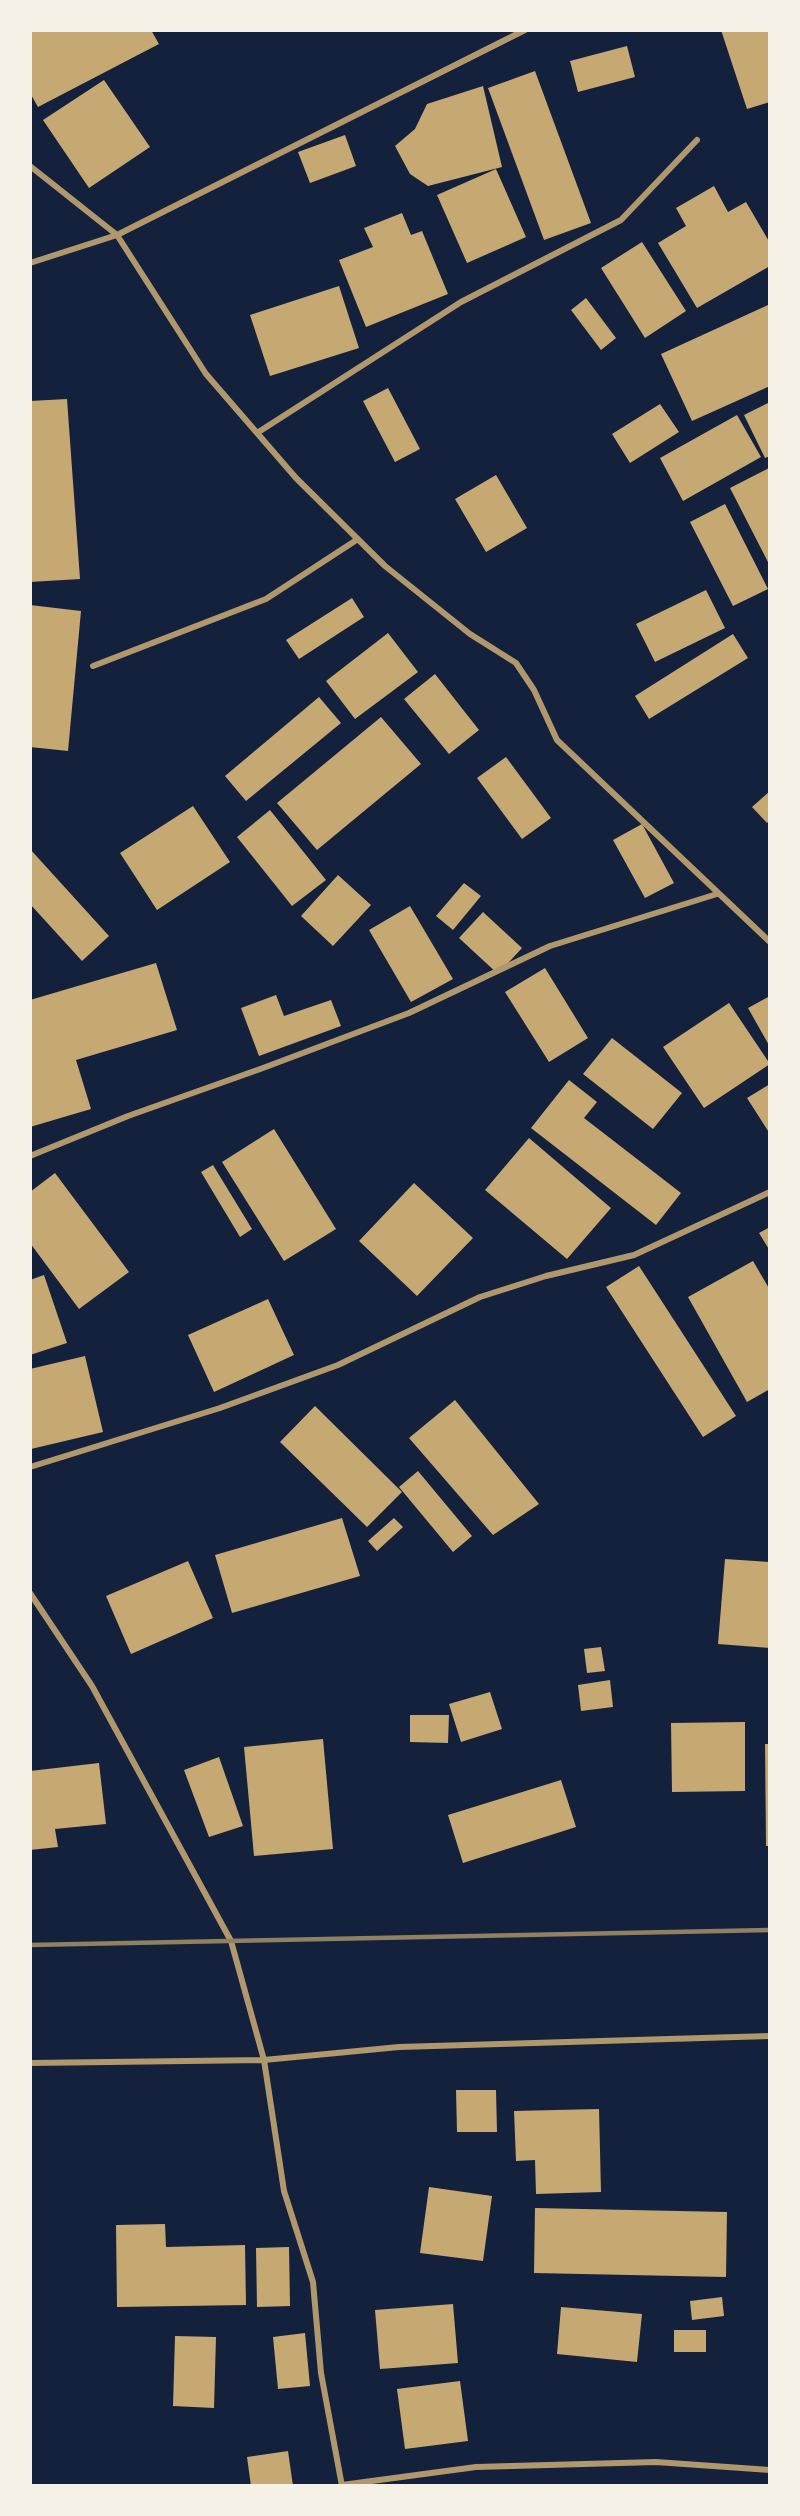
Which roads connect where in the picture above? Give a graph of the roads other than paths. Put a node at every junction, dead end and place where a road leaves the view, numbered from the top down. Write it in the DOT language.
graph roads {
  1 [pos="525,30"];
  2 [pos="697,140"];
  3 [pos="30,166"];
  4 [pos="117,235"];
  5 [pos="30,263"];
  6 [pos="257,433"];
  7 [pos="358,539"];
  8 [pos="93,666"];
  9 [pos="717,894"];
  10 [pos="770,942"];
  11 [pos="30,1156"];
  12 [pos="770,1192"];
  13 [pos="30,1467"];
  14 [pos="30,1593"];
  15 [pos="770,2036"];
  16 [pos="264,2060"];
  17 [pos="30,2063"];
  18 [pos="770,2470"];
  19 [pos="342,2486"];
  1 -- 4 [label="street"];
  2 -- 6 [label="street"];
  3 -- 4 [label="street"];
  4 -- 5 [label="street"];
  4 -- 6 [label="street"];
  6 -- 7 [label="street"];
  7 -- 8 [label="street"];
  7 -- 9 [label="street"];
  9 -- 10 [label="street"];
  9 -- 11 [label="street"];
  12 -- 13 [label="street"];
  14 -- 16 [label="street"];
  15 -- 16 [label="street"];
  16 -- 17 [label="street"];
  16 -- 19 [label="street"];
  18 -- 19 [label="street"];
}
